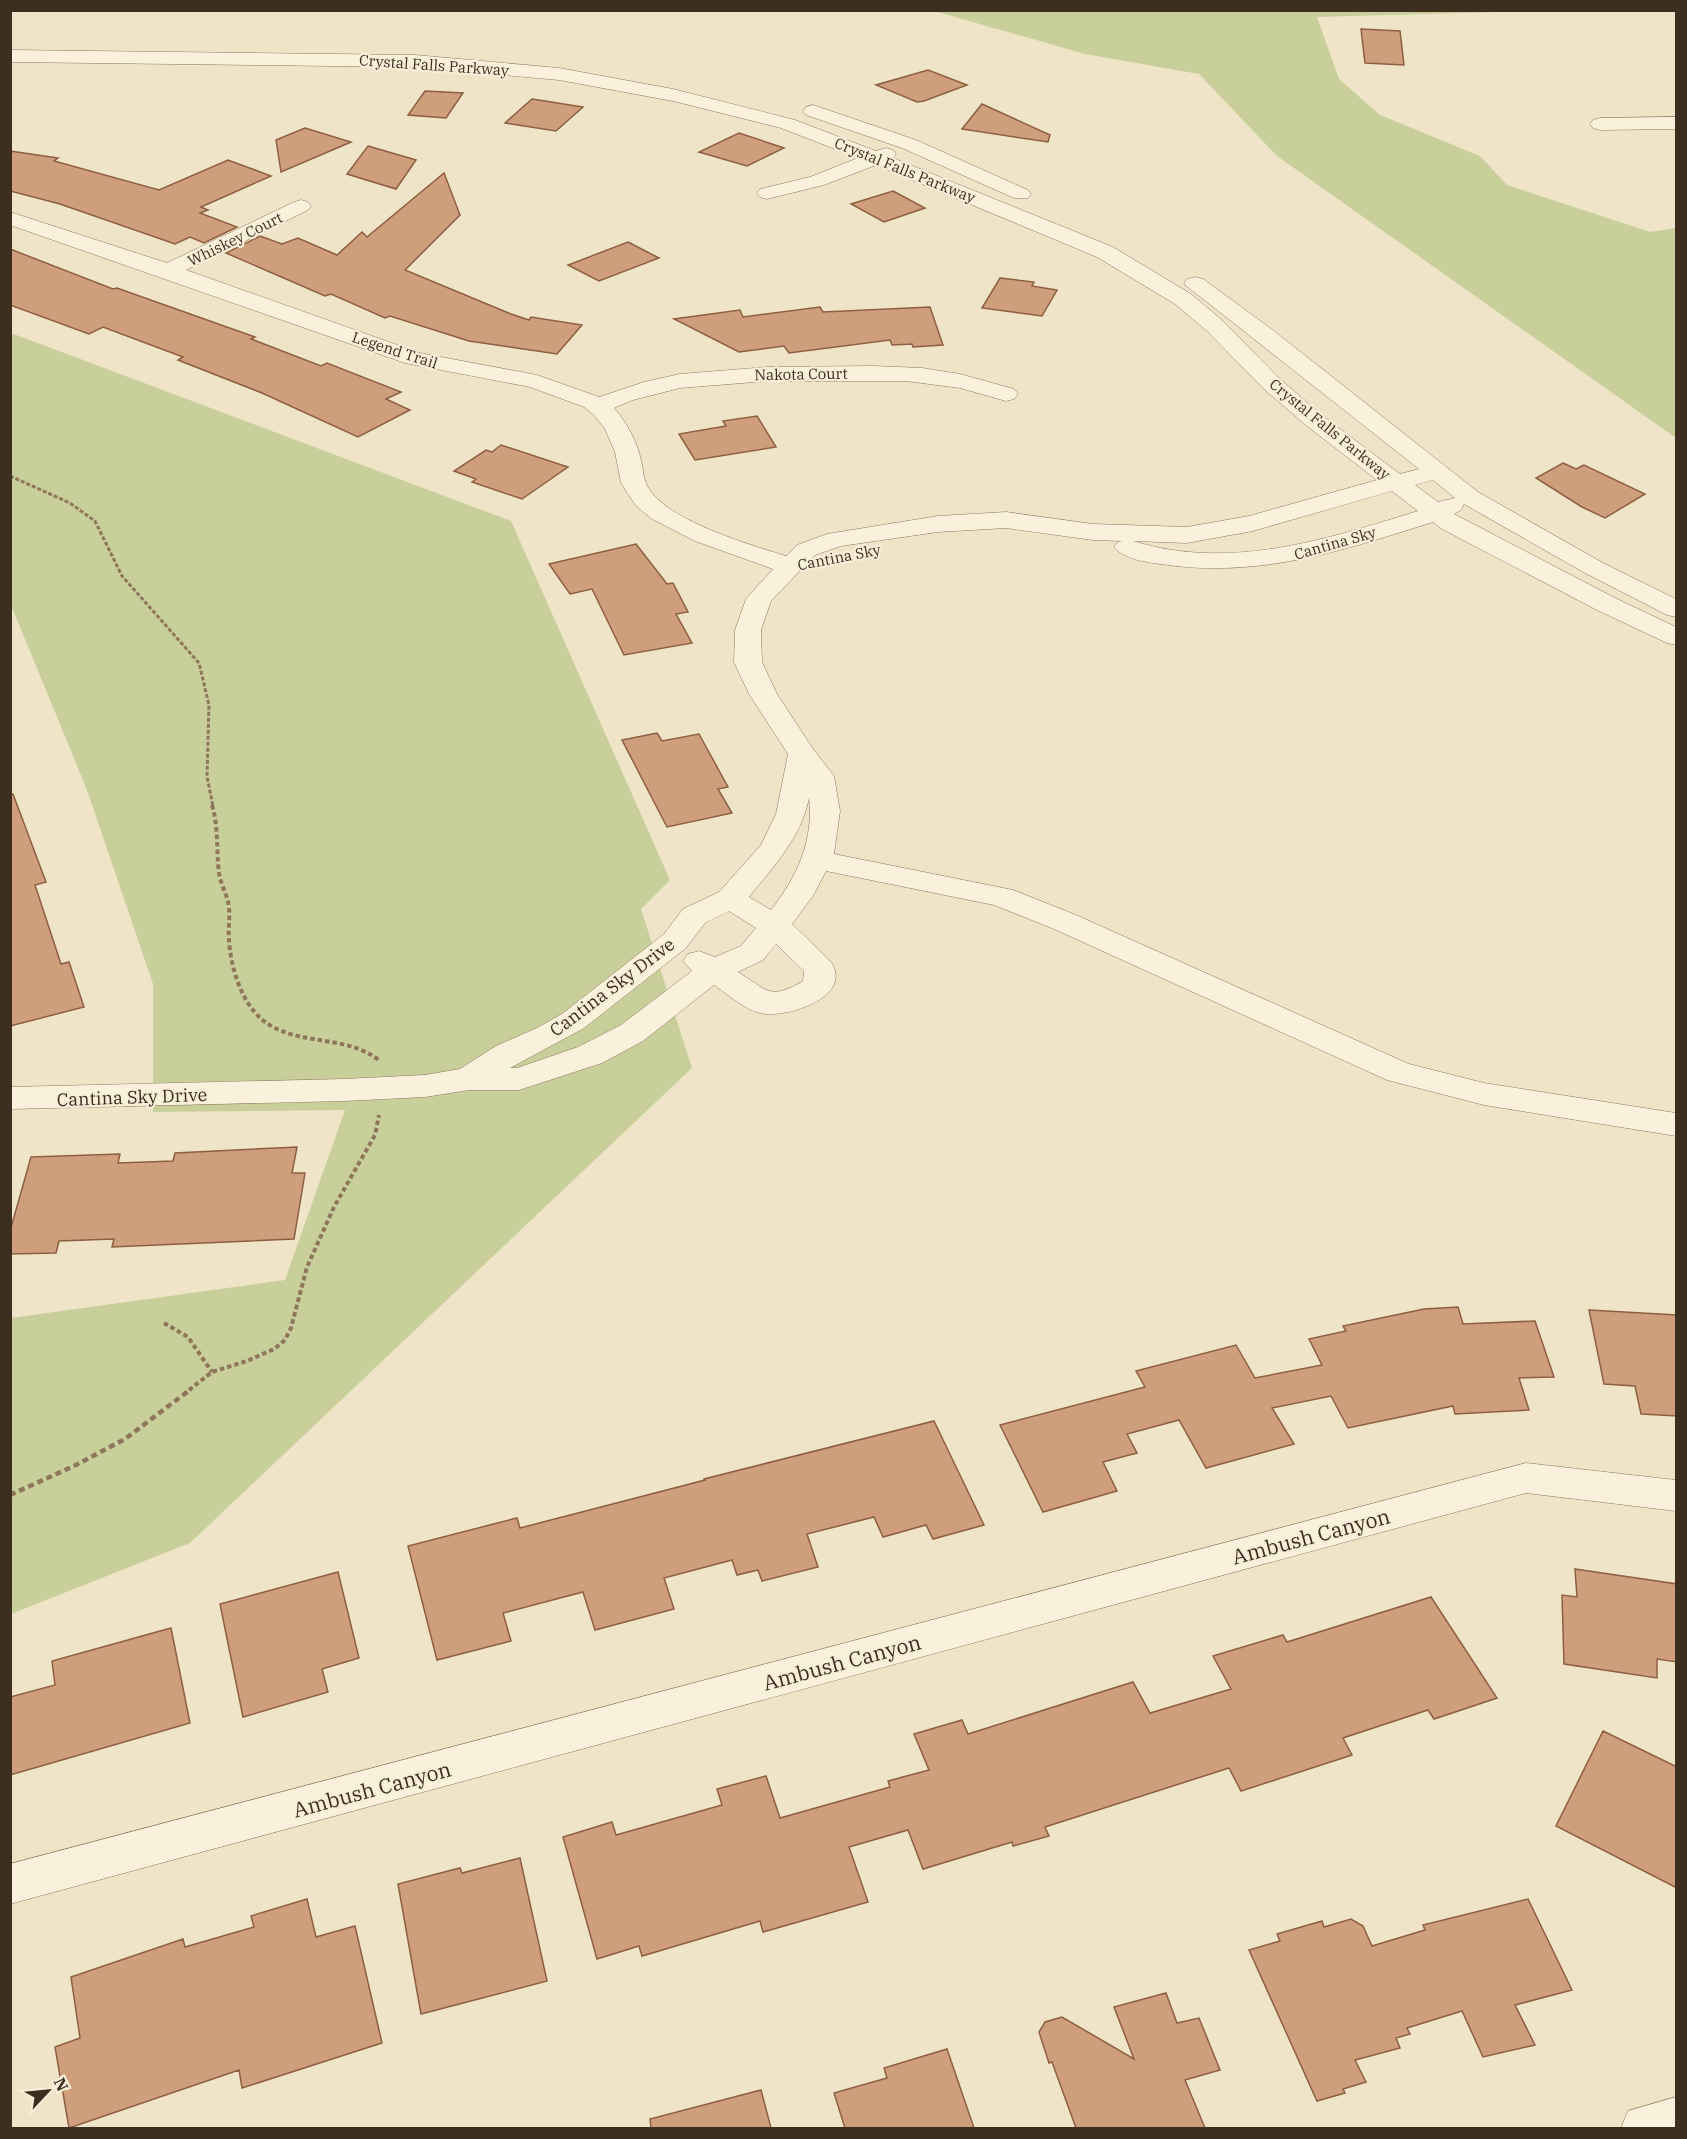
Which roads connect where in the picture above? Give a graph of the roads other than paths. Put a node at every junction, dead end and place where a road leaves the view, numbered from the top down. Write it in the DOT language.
graph roads {
  1 [pos="10,39"];
  2 [pos="187,40"];
  3 [pos="256,41"];
  4 [pos="10,56"];
  5 [pos="613,65"];
  6 [pos="794,105"];
  7 [pos="1677,123"];
  8 [pos="1600,124"];
  9 [pos="909,144"];
  10 [pos="877,158"];
  11 [pos="767,193"];
  12 [pos="301,206"];
  13 [pos="10,218"];
  14 [pos="168,271"];
  15 [pos="1006,394"];
  16 [pos="598,406"];
  17 [pos="1436,472"];
  18 [pos="1396,482"];
  19 [pos="1469,496"];
  20 [pos="1436,513"];
  21 [pos="1093,532"];
  22 [pos="789,566"];
  23 [pos="1677,609"];
  24 [pos="1677,637"];
  25 [pos="802,754"];
  26 [pos="816,860"];
  27 [pos="730,899"];
  28 [pos="774,928"];
  29 [pos="675,941"];
  30 [pos="712,971"];
  31 [pos="469,1079"];
  32 [pos="10,1098"];
  33 [pos="1677,1125"];
  34 [pos="1677,1496"];
  35 [pos="10,1884"];
  36 [pos="1677,2120"];
  37 [pos="1646,2128"];
  1 -- 2 [label="street"];
  3 -- 5 [label="street, Crystal Falls Parkway"];
  4 -- 10 [label="street, Crystal Falls Parkway"];
  6 -- 9 [label="street, Crystal Falls Parkway"];
  7 -- 8 [label="street"];
  9 -- 10 [label="street"];
  9 -- 17 [label="street, Crystal Falls Parkway"];
  10 -- 11 [label="street"];
  10 -- 18 [label="street, Crystal Falls Parkway"];
  12 -- 14 [label="street, Whiskey Court"];
  13 -- 14 [label="street, Legend Trail"];
  14 -- 16 [label="street, Legend Trail"];
  15 -- 16 [label="street, Nakota Court"];
  16 -- 22 [label="street, Legend Trail"];
  17 -- 18 [label="street, Cantina Sky"];
  17 -- 19 [label="street, Crystal Falls Parkway"];
  18 -- 20 [label="street, Crystal Falls Parkway"];
  18 -- 21 [label="street, Cantina Sky"];
  19 -- 20 [label="street, Cantina Sky"];
  19 -- 23 [label="street, Crystal Falls Parkway"];
  20 -- 21 [label="street, Cantina Sky"];
  20 -- 24 [label="street, Crystal Falls Parkway"];
  21 -- 22 [label="street, Cantina Sky"];
  22 -- 25 [label="street, Cantina Sky Drive"];
  25 -- 26 [label="street, Cantina Sky Drive"];
  25 -- 27 [label="street, Cantina Sky Drive"];
  26 -- 28 [label="street, Cantina Sky Drive"];
  26 -- 33 [label="street"];
  27 -- 28 [label="street"];
  27 -- 29 [label="street, Cantina Sky Drive"];
  28 -- 30 [label="street, Cantina Sky Drive"];
  28 -- 30 [label="street"];
  29 -- 30 [label="street"];
  29 -- 31 [label="street, Cantina Sky Drive"];
  30 -- 31 [label="street, Cantina Sky Drive"];
  31 -- 32 [label="street, Cantina Sky Drive"];
  34 -- 35 [label="street, Ambush Canyon"];
  36 -- 37 [label="street"];
}
